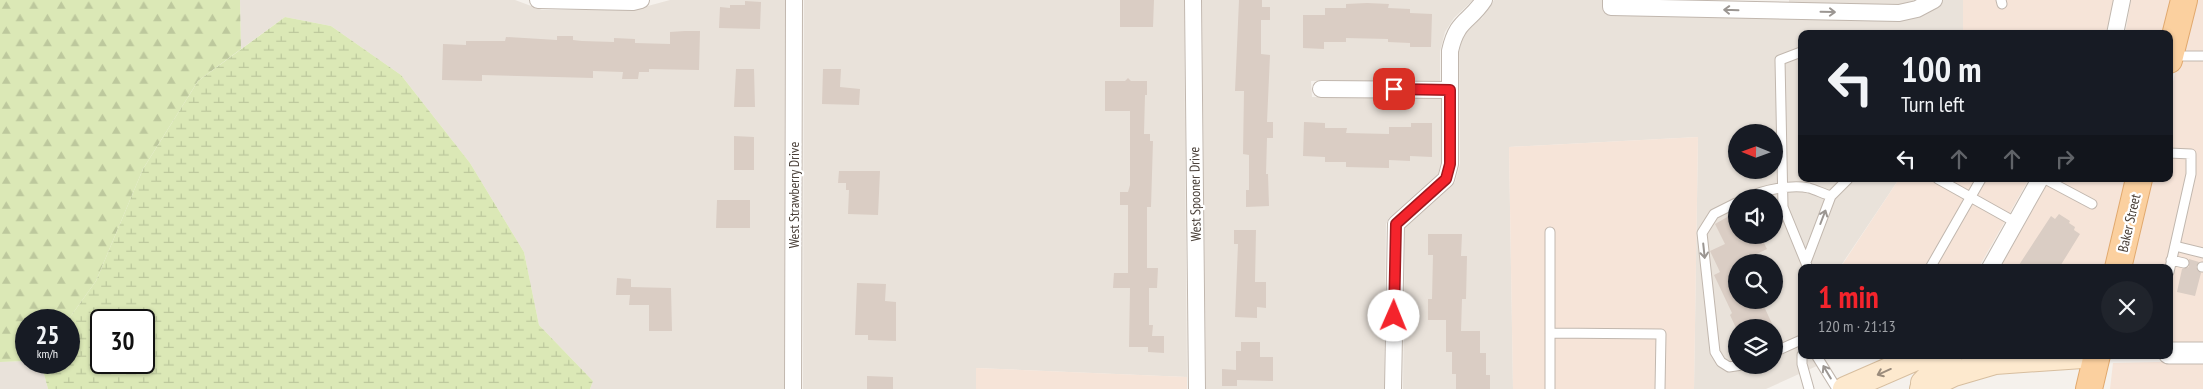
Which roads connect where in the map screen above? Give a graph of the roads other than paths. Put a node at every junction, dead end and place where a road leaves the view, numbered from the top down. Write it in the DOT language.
graph roads {
  1 [pos="538,0"];
  2 [pos="641,0"];
  3 [pos="794,0"];
  4 [pos="1193,0"];
  5 [pos="1484,0"];
  6 [pos="1611,0"];
  7 [pos="1934,0"];
  8 [pos="2122,0"];
  9 [pos="2184,0"];
  10 [pos="1779,6"];
  11 [pos="2116,30"];
  12 [pos="2173,43"];
  13 [pos="1798,53"];
  14 [pos="2203,56"];
  15 [pos="2173,58"];
  16 [pos="1320,89"];
  17 [pos="1450,90"];
  18 [pos="2173,153"];
  19 [pos="1845,182"];
  20 [pos="1944,182"];
  21 [pos="1979,182"];
  22 [pos="2038,182"];
  23 [pos="2051,182"];
  24 [pos="2138,182"];
  25 [pos="1782,188"];
  26 [pos="1775,189"];
  27 [pos="1831,196"];
  28 [pos="1971,197"];
  29 [pos="2092,204"];
  30 [pos="1728,207"];
  31 [pos="2015,222"];
  32 [pos="1550,232"];
  33 [pos="2174,246"];
  34 [pos="2203,253"];
  35 [pos="2171,260"];
  36 [pos="2184,263"];
  37 [pos="1807,264"];
  38 [pos="1807,264"];
  39 [pos="1932,264"];
  40 [pos="1992,264"];
  41 [pos="2118,264"];
  42 [pos="2170,264"];
  43 [pos="1550,333"];
  44 [pos="1798,341"];
  45 [pos="1783,348"];
  46 [pos="2203,352"];
  47 [pos="2173,354"];
  48 [pos="1802,359"];
  49 [pos="1818,359"];
  50 [pos="1914,359"];
  51 [pos="1946,359"];
  52 [pos="1985,359"];
  53 [pos="2096,359"];
  54 [pos="1728,366"];
  55 [pos="794,389"];
  56 [pos="1197,389"];
  57 [pos="1393,389"];
  58 [pos="1550,389"];
  59 [pos="1660,389"];
  60 [pos="1809,389"];
  61 [pos="1837,389"];
  62 [pos="1844,389"];
  63 [pos="1916,389"];
  64 [pos="1922,389"];
  65 [pos="2089,389"];
  1 -- 2 [label="street"];
  3 -- 55 [label="street, West Strawberry Drive"];
  4 -- 56 [label="street, West Spooner Drive"];
  5 -- 17 [label="street"];
  10 -- 6 [label="street, one-way"];
  10 -- 7 [label="street, one-way"];
  8 -- 11 [label="street"];
  9 -- 12 [label="main road"];
  13 -- 25 [label="lane"];
  14 -- 15 [label="lane"];
  16 -- 17 [label="street"];
  17 -- 57 [label="street"];
  18 -- 33 [label="lane"];
  19 -- 27 [label="lane"];
  20 -- 28 [label="lane"];
  21 -- 28 [label="lane"];
  22 -- 31 [label="street"];
  23 -- 29 [label="lane"];
  24 -- 41 [label="main road, Baker Street"];
  25 -- 26 [label="lane"];
  25 -- 27 [label="lane"];
  25 -- 37 [label="lane"];
  38 -- 27 [label="lane, one-way"];
  28 -- 31 [label="lane"];
  28 -- 39 [label="lane"];
  30 -- 54 [label="lane, one-way"];
  31 -- 40 [label="street"];
  32 -- 43 [label="lane"];
  33 -- 34 [label="lane"];
  33 -- 35 [label="lane"];
  35 -- 36 [label="lane"];
  35 -- 42 [label="lane"];
  43 -- 58 [label="lane"];
  43 -- 59 [label="lane"];
  44 -- 45 [label="lane"];
  46 -- 47 [label="street"];
  48 -- 60 [label="lane"];
  61 -- 49 [label="lane, one-way"];
  50 -- 62 [label="main road, one-way"];
  51 -- 63 [label="main road"];
  52 -- 64 [label="main road"];
  53 -- 65 [label="main road"];
}
